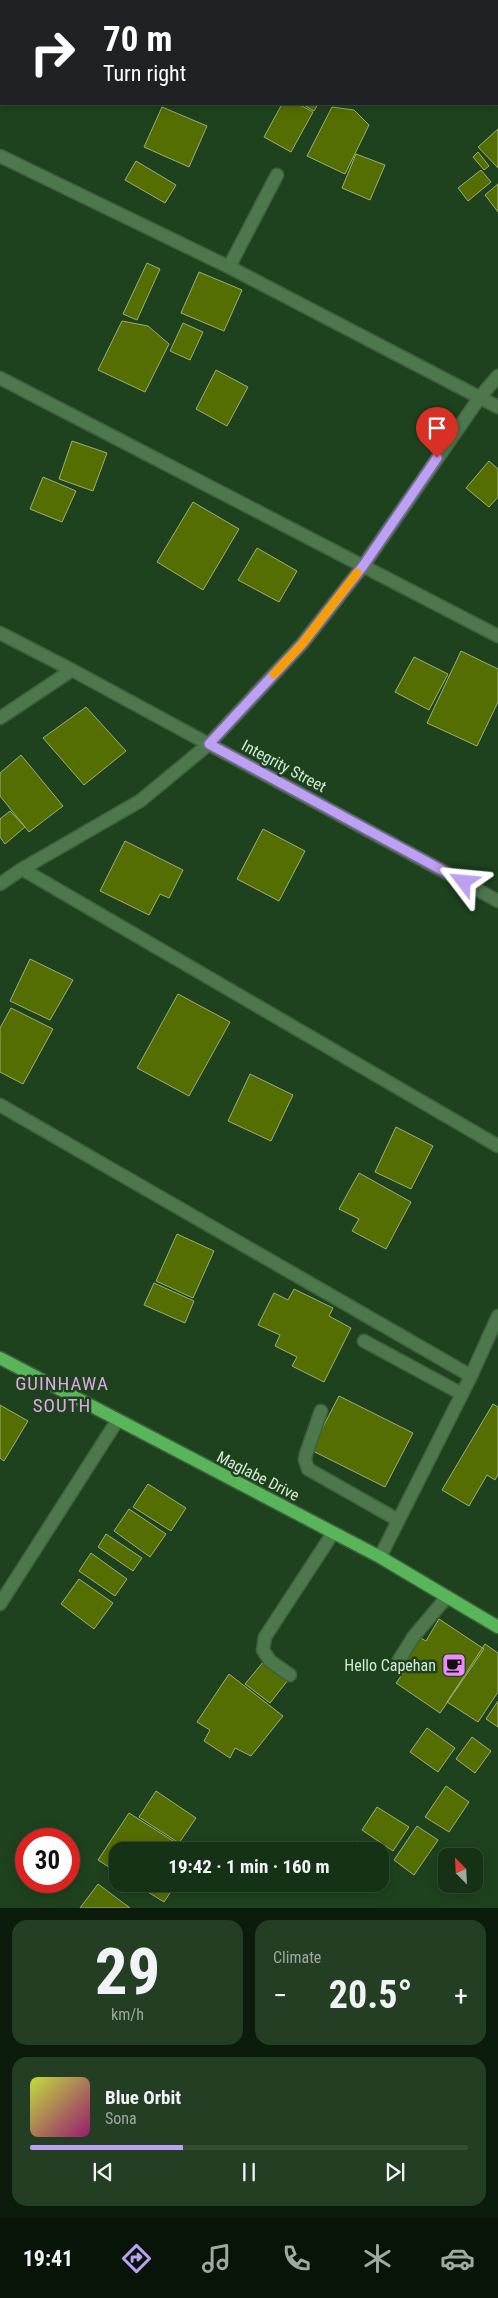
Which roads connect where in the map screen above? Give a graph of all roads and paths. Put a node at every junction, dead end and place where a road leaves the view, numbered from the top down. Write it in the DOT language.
graph roads {
  1 [pos="0,156"];
  2 [pos="277,175"];
  3 [pos="229,267"];
  4 [pos="498,376"];
  5 [pos="0,378"];
  6 [pos="480,397"];
  7 [pos="498,407"];
  8 [pos="363,566"];
  9 [pos="0,633"];
  10 [pos="498,636"];
  11 [pos="72,670"];
  12 [pos="0,718"];
  13 [pos="209,744"];
  14 [pos="22,869"];
  15 [pos="0,884"];
  16 [pos="498,901"];
  17 [pos="0,1105"];
  18 [pos="498,1146"];
  19 [pos="498,1316"];
  20 [pos="364,1341"];
  21 [pos="0,1358"];
  22 [pos="471,1376"];
  23 [pos="462,1394"];
  24 [pos="321,1411"];
  25 [pos="118,1421"];
  26 [pos="398,1520"];
  27 [pos="333,1533"];
  28 [pos="380,1557"];
  29 [pos="446,1598"];
  30 [pos="0,1604"];
  31 [pos="498,1627"];
  32 [pos="399,1660"];
  33 [pos="290,1675"];
  1 -- 3 [label="street"];
  2 -- 3 [label="street"];
  3 -- 6 [label="street"];
  4 -- 6 [label="street"];
  5 -- 8 [label="street"];
  6 -- 7 [label="street"];
  6 -- 8 [label="street"];
  8 -- 10 [label="street"];
  8 -- 13 [label="street"];
  9 -- 11 [label="street, Integrity Street"];
  11 -- 12 [label="street"];
  11 -- 13 [label="street, Integrity Street"];
  13 -- 14 [label="street"];
  13 -- 16 [label="street, Integrity Street"];
  14 -- 15 [label="street"];
  14 -- 18 [label="street"];
  17 -- 22 [label="street"];
  19 -- 22 [label="street"];
  20 -- 23 [label="street"];
  21 -- 25 [label="main road, Maglabe Drive"];
  22 -- 23 [label="street"];
  23 -- 26 [label="street"];
  24 -- 26 [label="street"];
  25 -- 27 [label="main road, Maglabe Drive"];
  25 -- 30 [label="street"];
  26 -- 28 [label="street"];
  27 -- 28 [label="main road, Maglabe Drive"];
  27 -- 33 [label="street"];
  28 -- 29 [label="main road, Maglabe Drive"];
  29 -- 31 [label="main road, Maglabe Drive"];
  29 -- 32 [label="street"];
}
